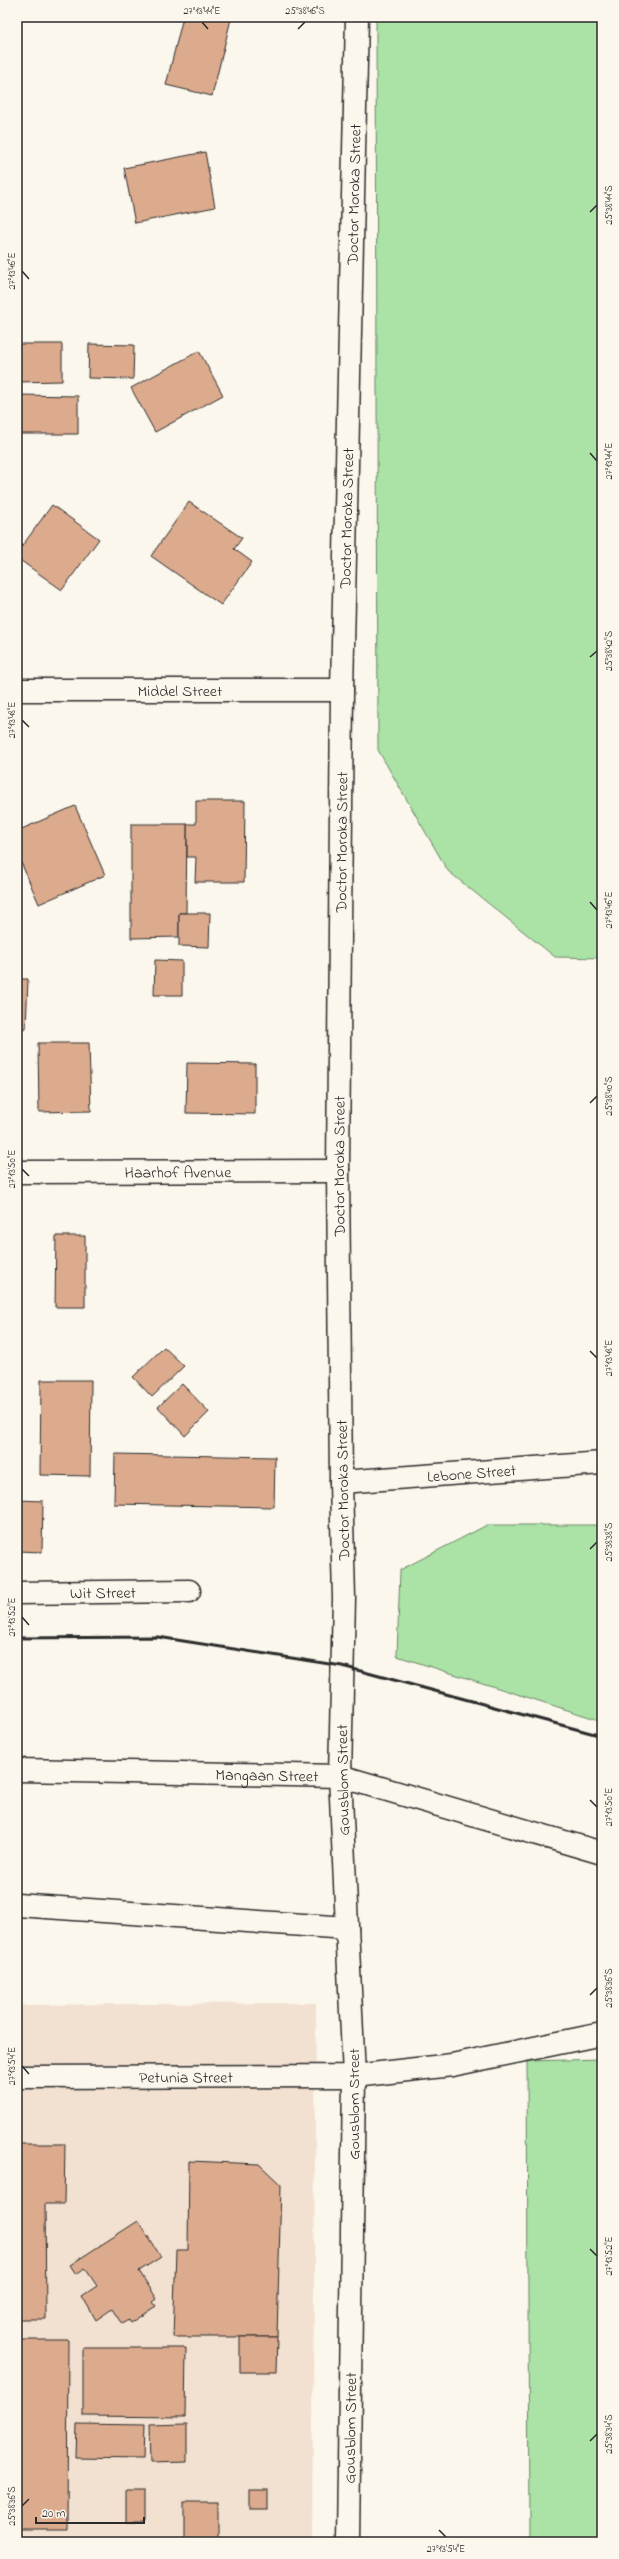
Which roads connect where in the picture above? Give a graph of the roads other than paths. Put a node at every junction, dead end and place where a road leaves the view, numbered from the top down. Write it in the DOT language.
graph roads {
  1 [pos="357,17"];
  2 [pos="17,690"];
  3 [pos="342,690"];
  4 [pos="338,1171"];
  5 [pos="17,1172"];
  6 [pos="602,1463"];
  7 [pos="342,1482"];
  8 [pos="189,1591"];
  9 [pos="17,1593"];
  10 [pos="342,1666"];
  11 [pos="17,1770"];
  12 [pos="340,1776"];
  13 [pos="602,1853"];
  14 [pos="17,1905"];
  15 [pos="347,1928"];
  16 [pos="602,2034"];
  17 [pos="354,2076"];
  18 [pos="17,2077"];
  19 [pos="348,2542"];
  1 -- 3 [label="street, Doctor Moroka Street"];
  2 -- 3 [label="street, Middel Street"];
  3 -- 4 [label="street, Doctor Moroka Street"];
  4 -- 5 [label="street, Haarhof Avenue"];
  4 -- 7 [label="street, Doctor Moroka Street"];
  6 -- 7 [label="street, Lebone Street"];
  7 -- 10 [label="street, Doctor Moroka Street"];
  8 -- 9 [label="street, Wit Street"];
  10 -- 12 [label="street, Gousblom Street"];
  11 -- 12 [label="street, Mangaan Street"];
  12 -- 13 [label="street, Mangaan Street"];
  12 -- 15 [label="street, Gousblom Street"];
  14 -- 15 [label="street"];
  15 -- 17 [label="street, Gousblom Street"];
  16 -- 17 [label="street, Petunia Street"];
  17 -- 18 [label="street, Petunia Street"];
  17 -- 19 [label="street, Gousblom Street"];
}
